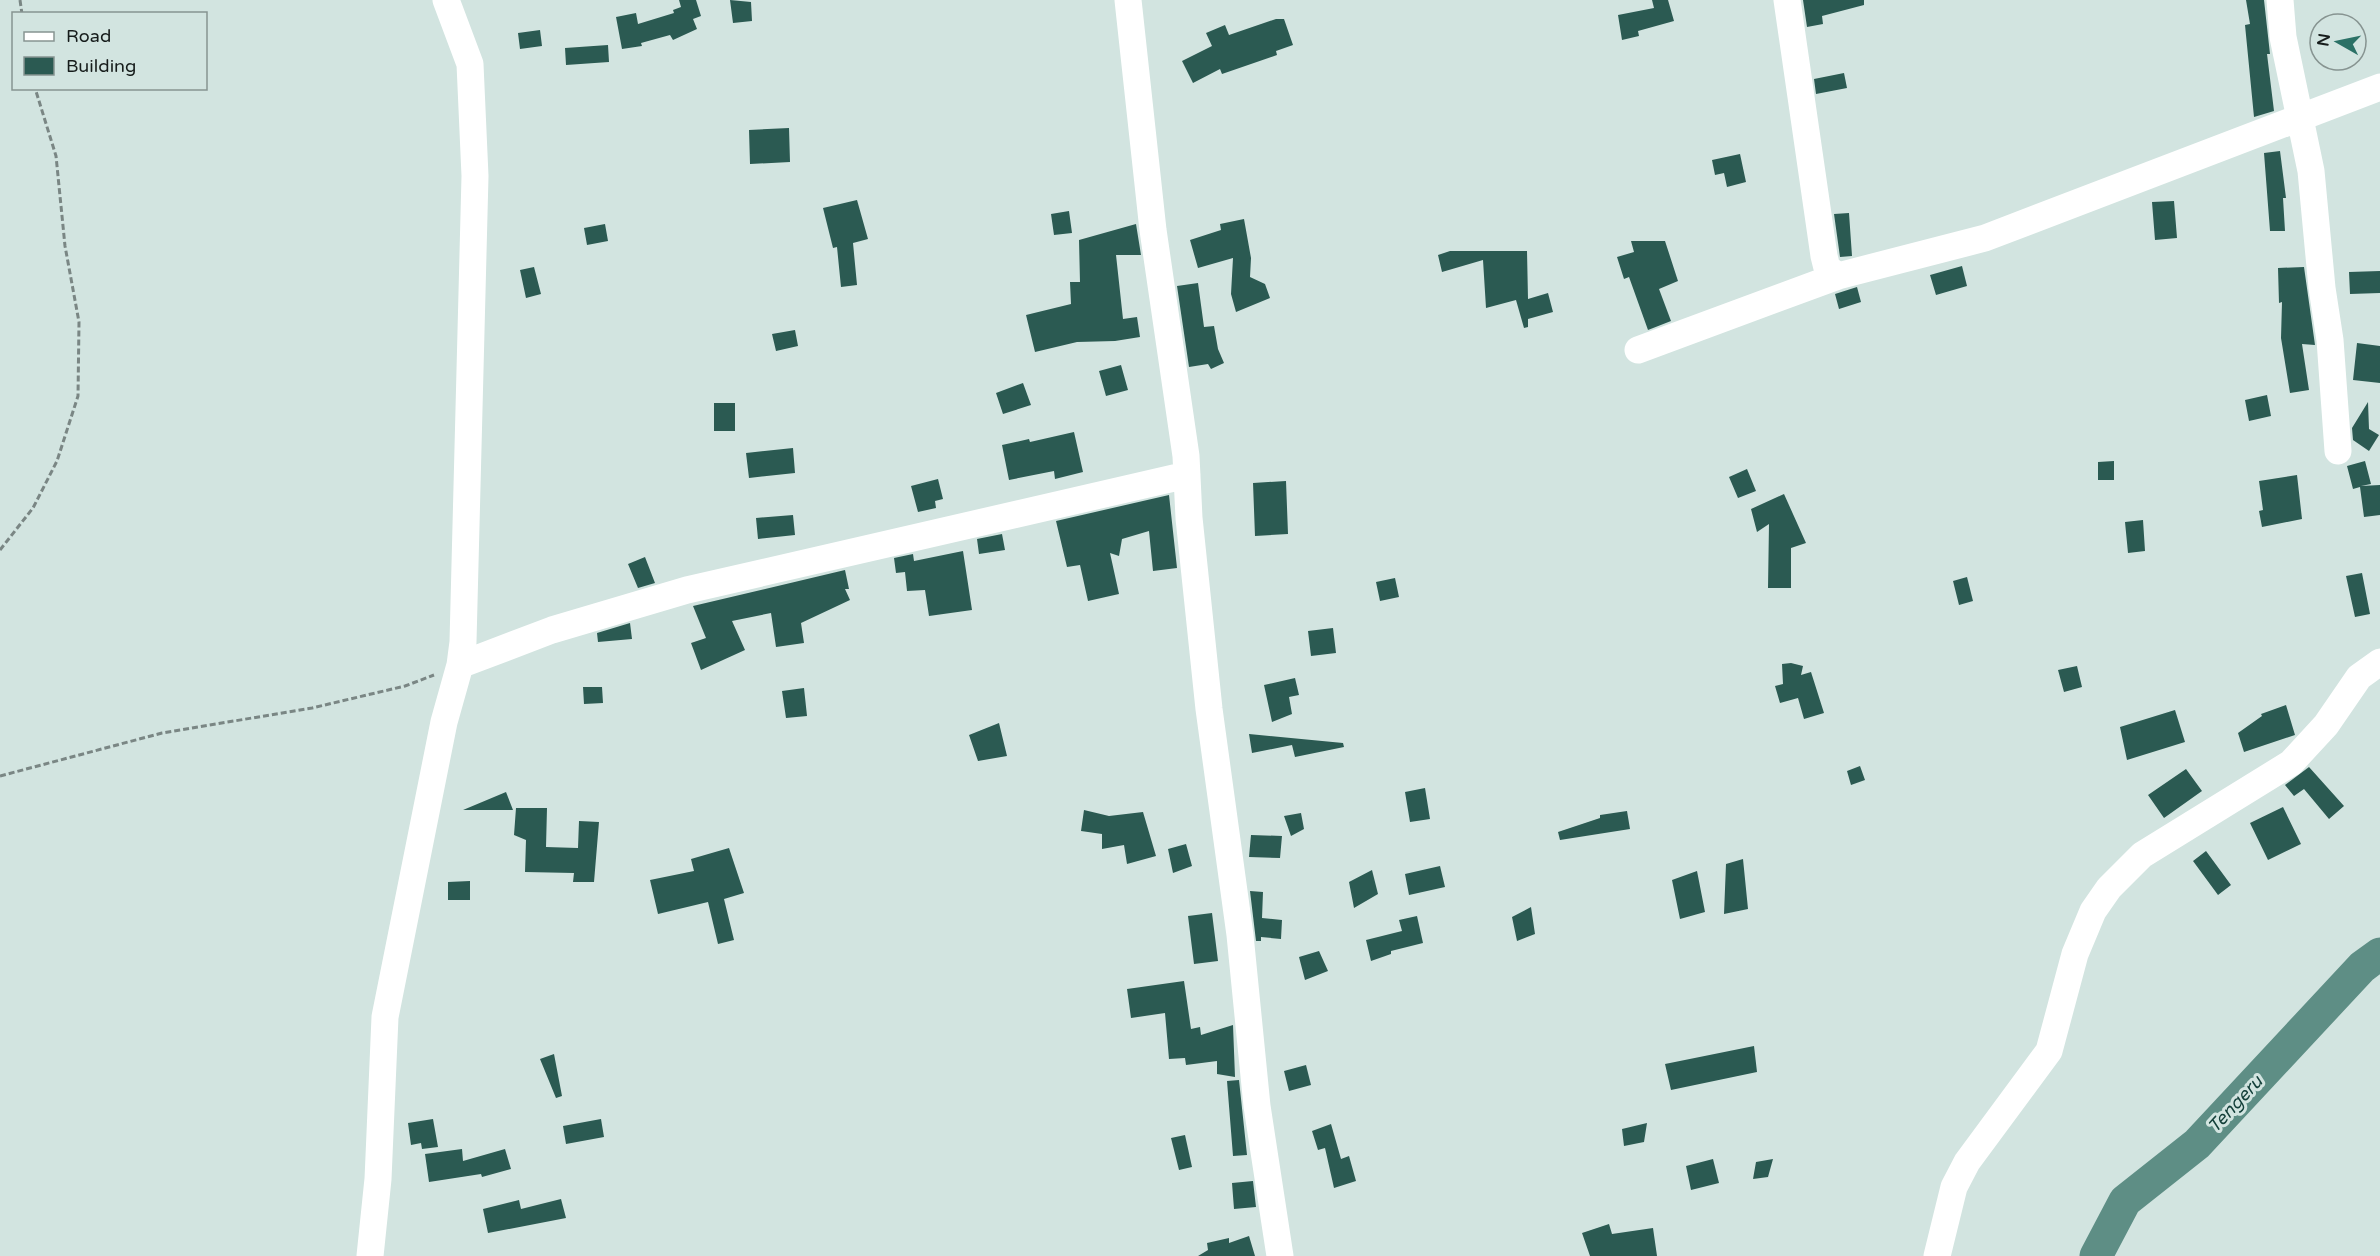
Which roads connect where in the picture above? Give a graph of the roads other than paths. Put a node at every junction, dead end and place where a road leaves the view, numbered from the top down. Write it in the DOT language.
graph roads {
  1 [pos="446,0"];
  2 [pos="1128,0"];
  3 [pos="1787,0"];
  4 [pos="2280,0"];
  5 [pos="2380,87"];
  6 [pos="2300,116"];
  7 [pos="1838,276"];
  8 [pos="1638,350"];
  9 [pos="2338,451"];
  10 [pos="1187,475"];
  11 [pos="2380,662"];
  12 [pos="460,665"];
  13 [pos="370,1256"];
  14 [pos="1281,1256"];
  15 [pos="1937,1256"];
  1 -- 12 [label="street"];
  2 -- 10 [label="street"];
  3 -- 7 [label="street"];
  4 -- 6 [label="street"];
  5 -- 6 [label="street"];
  6 -- 7 [label="street"];
  6 -- 9 [label="street"];
  7 -- 8 [label="street"];
  10 -- 12 [label="street"];
  10 -- 14 [label="street"];
  11 -- 15 [label="street"];
  12 -- 13 [label="street"];
}
